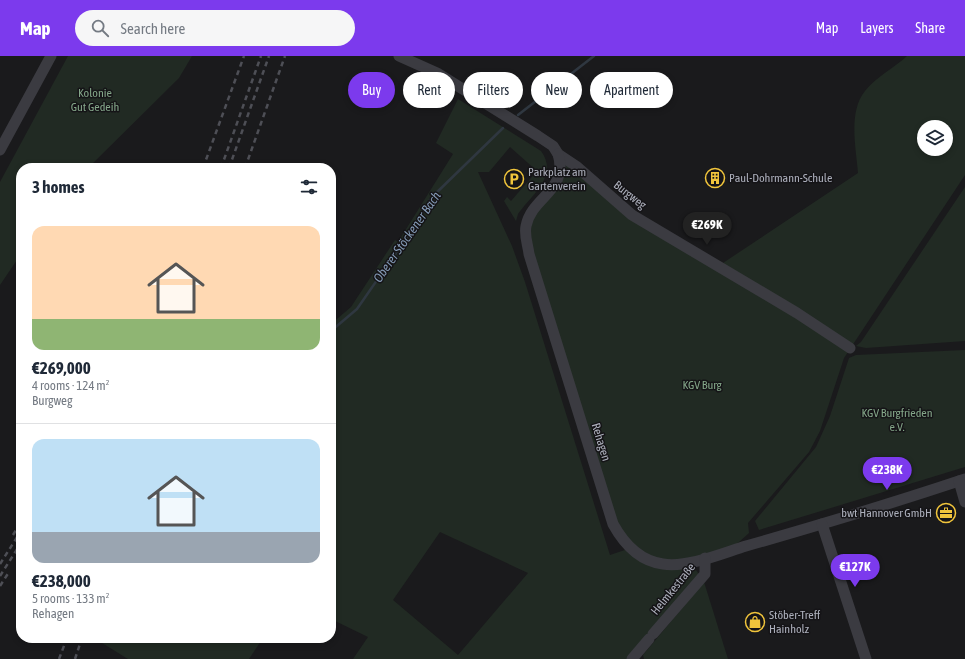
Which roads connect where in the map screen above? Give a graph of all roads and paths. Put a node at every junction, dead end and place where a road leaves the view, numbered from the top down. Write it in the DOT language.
graph roads {
  1 [pos="51,56"];
  2 [pos="400,56"];
  3 [pos="0,150"];
  4 [pos="558,154"];
  5 [pos="850,348"];
  6 [pos="962,480"];
  7 [pos="965,502"];
  8 [pos="822,524"];
  9 [pos="705,558"];
  10 [pos="632,659"];
  11 [pos="866,659"];
  1 -- 3 [label="street"];
  2 -- 4 [label="street, Burgweg"];
  4 -- 5 [label="street, Burgweg"];
  4 -- 9 [label="street, Rehagen"];
  6 -- 7 [label="street"];
  6 -- 8 [label="street, Rehagen"];
  8 -- 9 [label="street, Rehagen"];
  8 -- 11 [label="street"];
  9 -- 10 [label="street, Helmkestraße"];
}
